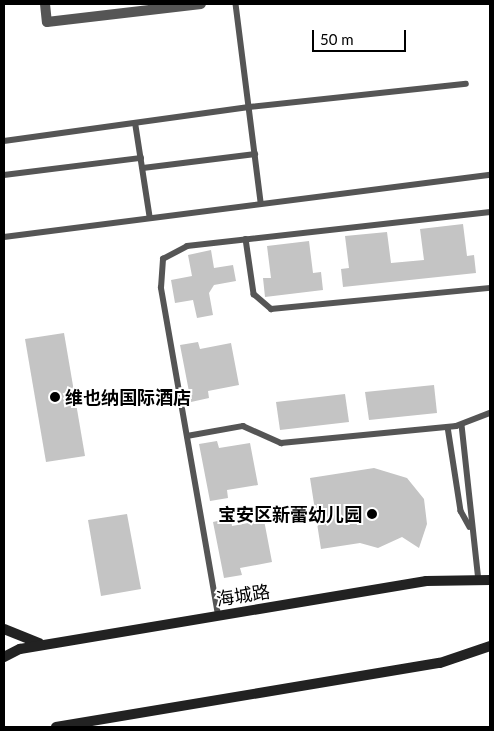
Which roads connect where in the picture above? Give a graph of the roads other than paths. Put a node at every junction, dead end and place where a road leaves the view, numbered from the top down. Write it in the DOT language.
graph roads {
  1 [pos="44,4"];
  2 [pos="201,4"];
  3 [pos="236,4"];
  4 [pos="139,7"];
  5 [pos="466,84"];
  6 [pos="249,107"];
  7 [pos="136,126"];
  8 [pos="4,142"];
  9 [pos="255,154"];
  10 [pos="141,158"];
  11 [pos="143,168"];
  12 [pos="4,175"];
  13 [pos="490,175"];
  14 [pos="261,201"];
  15 [pos="490,212"];
  16 [pos="150,216"];
  17 [pos="4,237"];
  18 [pos="246,239"];
  19 [pos="490,288"];
  20 [pos="490,413"];
  21 [pos="462,425"];
  22 [pos="448,427"];
  23 [pos="187,436"];
  24 [pos="470,527"];
  25 [pos="479,580"];
  26 [pos="490,580"];
  27 [pos="218,616"];
  28 [pos="4,629"];
  29 [pos="50,644"];
  30 [pos="490,646"];
  31 [pos="4,657"];
  32 [pos="60,727"];
  1 -- 4 [label="street"];
  2 -- 4 [label="street"];
  3 -- 6 [label="lane"];
  5 -- 6 [label="lane"];
  6 -- 7 [label="lane"];
  6 -- 9 [label="lane"];
  7 -- 8 [label="lane"];
  7 -- 10 [label="lane"];
  9 -- 11 [label="lane"];
  9 -- 14 [label="lane"];
  10 -- 11 [label="lane"];
  10 -- 12 [label="lane"];
  11 -- 16 [label="lane"];
  13 -- 14 [label="lane"];
  14 -- 16 [label="lane"];
  15 -- 18 [label="lane"];
  16 -- 17 [label="lane"];
  18 -- 19 [label="lane"];
  18 -- 23 [label="lane"];
  20 -- 21 [label="lane"];
  21 -- 22 [label="lane"];
  21 -- 24 [label="lane"];
  22 -- 23 [label="lane"];
  22 -- 24 [label="lane"];
  23 -- 27 [label="lane"];
  24 -- 25 [label="lane"];
  25 -- 26 [label="main road, 海城路"];
  25 -- 27 [label="main road, 海城路"];
  27 -- 29 [label="main road, 海城路"];
  28 -- 29 [label="main road"];
  29 -- 31 [label="main road, 海城路"];
  30 -- 32 [label="main road"];
}
